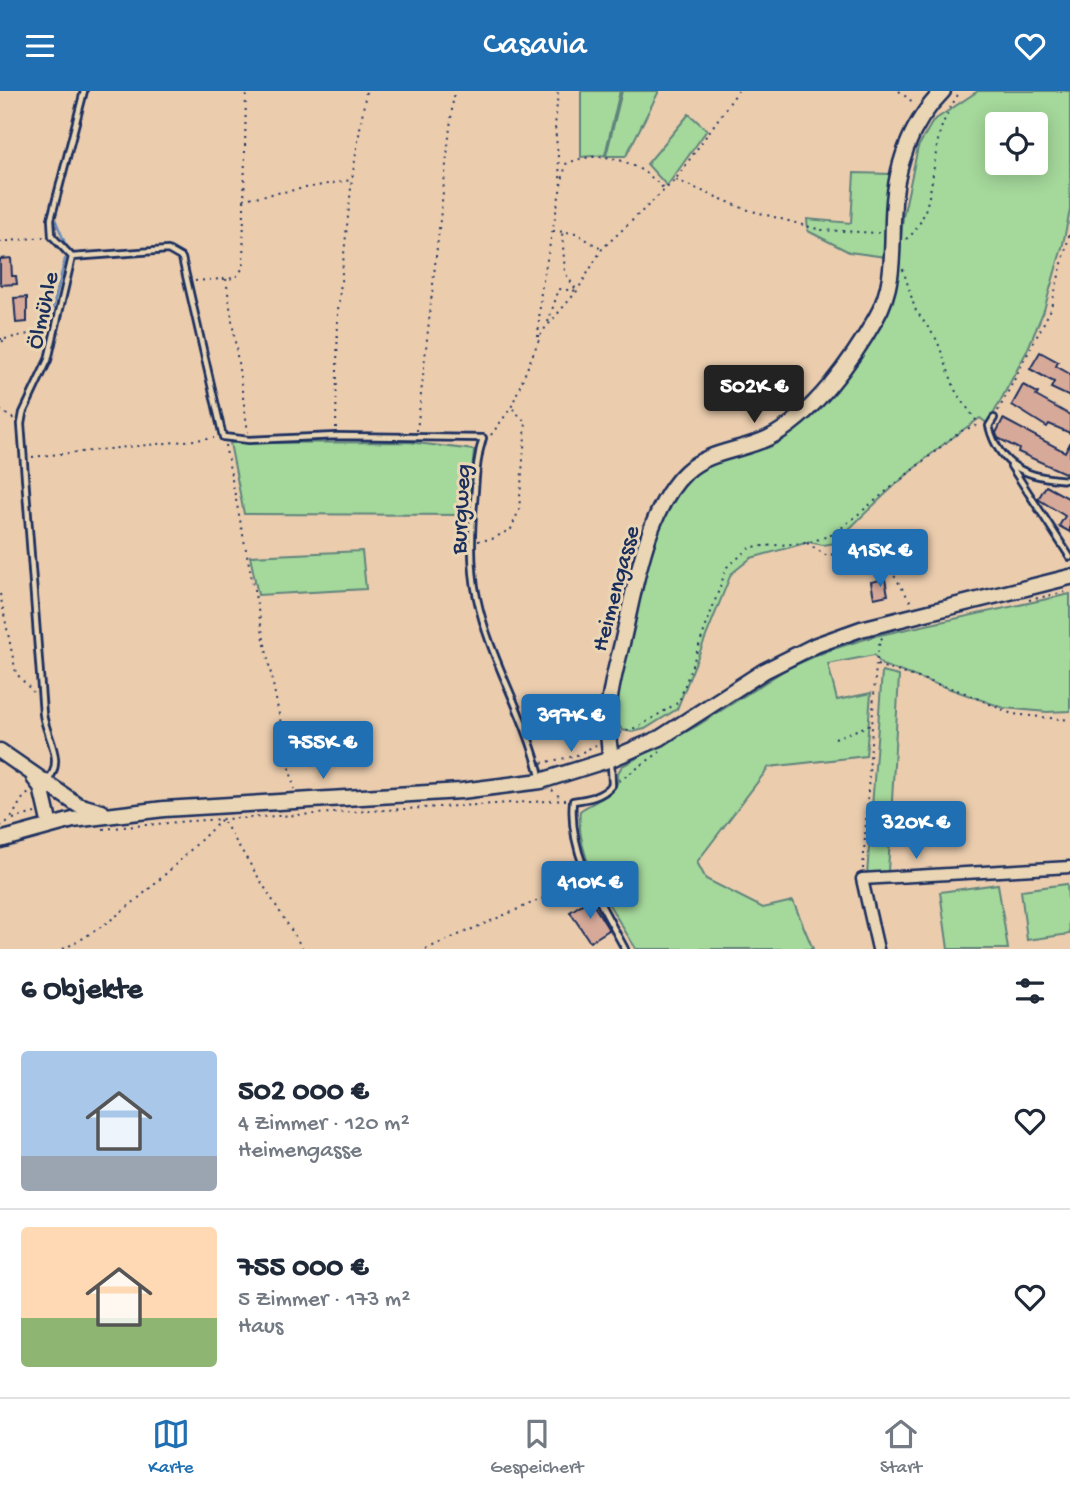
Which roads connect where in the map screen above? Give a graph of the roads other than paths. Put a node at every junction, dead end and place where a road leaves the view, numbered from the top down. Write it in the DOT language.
graph roads {
  1 [pos="84,91"];
  2 [pos="945,97"];
  3 [pos="72,257"];
  4 [pos="994,418"];
  5 [pos="1010,465"];
  6 [pos="1070,480"];
  7 [pos="1070,557"];
  8 [pos="1070,577"];
  9 [pos="0,751"];
  10 [pos="611,759"];
  11 [pos="541,781"];
  12 [pos="47,785"];
  13 [pos="111,814"];
  14 [pos="50,825"];
  15 [pos="0,840"];
  16 [pos="1070,867"];
  17 [pos="625,949"];
  18 [pos="878,949"];
  1 -- 3 [label="lane, Ölmühle"];
  2 -- 10 [label="main road, Heimengasse"];
  3 -- 11 [label="lane, Burgweg"];
  3 -- 12 [label="lane, Ölmühle"];
  4 -- 5 [label="lane"];
  5 -- 6 [label="lane"];
  5 -- 7 [label="lane"];
  8 -- 10 [label="main road"];
  9 -- 12 [label="main road"];
  10 -- 11 [label="main road"];
  10 -- 17 [label="lane"];
  11 -- 13 [label="main road"];
  12 -- 13 [label="main road"];
  12 -- 14 [label="main road"];
  13 -- 14 [label="main road"];
  14 -- 15 [label="main road"];
  16 -- 18 [label="street"];
}
